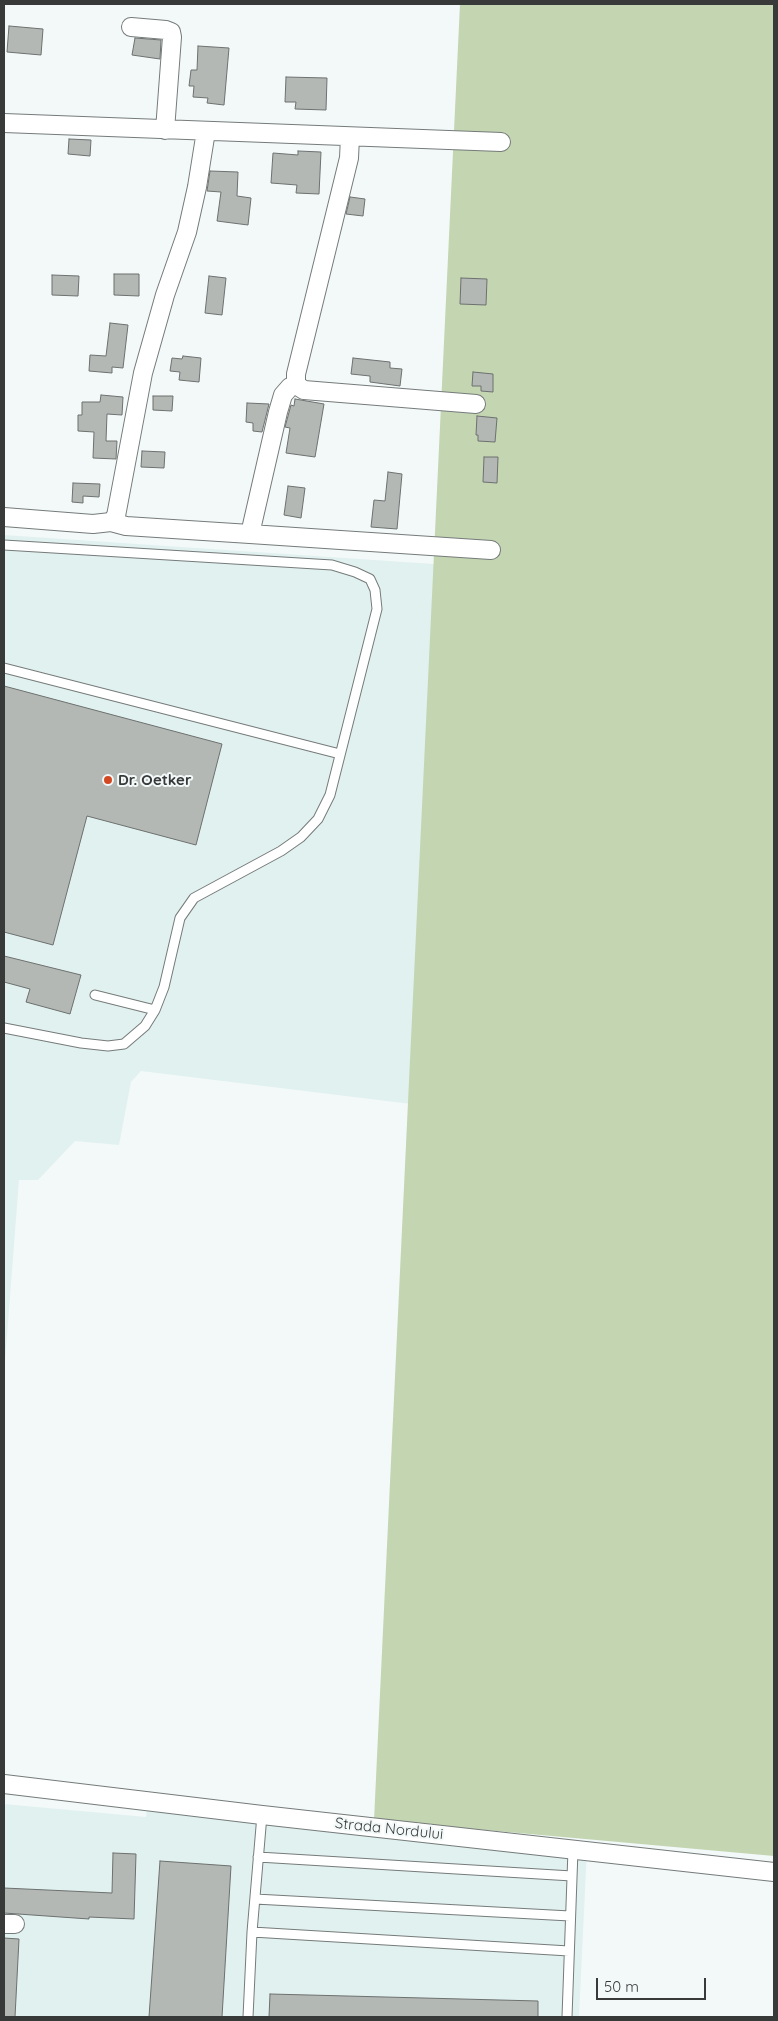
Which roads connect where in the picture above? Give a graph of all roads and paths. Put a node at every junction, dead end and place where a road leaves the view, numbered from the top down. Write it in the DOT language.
graph roads {
  1 [pos="131,27"];
  2 [pos="4,123"];
  3 [pos="165,130"];
  4 [pos="206,131"];
  5 [pos="350,137"];
  6 [pos="501,142"];
  7 [pos="296,385"];
  8 [pos="476,404"];
  9 [pos="4,517"];
  10 [pos="111,522"];
  11 [pos="250,534"];
  12 [pos="4,544"];
  13 [pos="491,550"];
  14 [pos="4,668"];
  15 [pos="340,754"];
  16 [pos="95,995"];
  17 [pos="155,1010"];
  18 [pos="4,1028"];
  19 [pos="4,1784"];
  20 [pos="262,1815"];
  21 [pos="573,1850"];
  22 [pos="258,1857"];
  23 [pos="774,1872"];
  24 [pos="572,1876"];
  25 [pos="255,1900"];
  26 [pos="570,1916"];
  27 [pos="252,1932"];
  28 [pos="569,1951"];
  29 [pos="248,2017"];
  30 [pos="567,2017"];
  1 -- 3 [label="street"];
  2 -- 3 [label="street"];
  3 -- 4 [label="street"];
  4 -- 5 [label="street"];
  4 -- 10 [label="street"];
  5 -- 6 [label="street"];
  5 -- 7 [label="street"];
  7 -- 8 [label="street"];
  7 -- 11 [label="street"];
  9 -- 10 [label="street"];
  10 -- 11 [label="street"];
  11 -- 13 [label="street"];
  12 -- 15 [label="lane"];
  14 -- 15 [label="lane"];
  15 -- 17 [label="lane"];
  16 -- 17 [label="lane"];
  17 -- 18 [label="lane"];
  19 -- 20 [label="street, Strada Nordului"];
  20 -- 21 [label="street, Strada Nordului"];
  20 -- 22 [label="lane"];
  21 -- 23 [label="street, Strada Nordului"];
  21 -- 24 [label="lane"];
  22 -- 24 [label="lane"];
  22 -- 25 [label="lane"];
  24 -- 26 [label="lane"];
  25 -- 26 [label="lane"];
  25 -- 27 [label="lane"];
  26 -- 28 [label="lane"];
  27 -- 28 [label="lane"];
  27 -- 29 [label="lane"];
  28 -- 30 [label="lane"];
}
